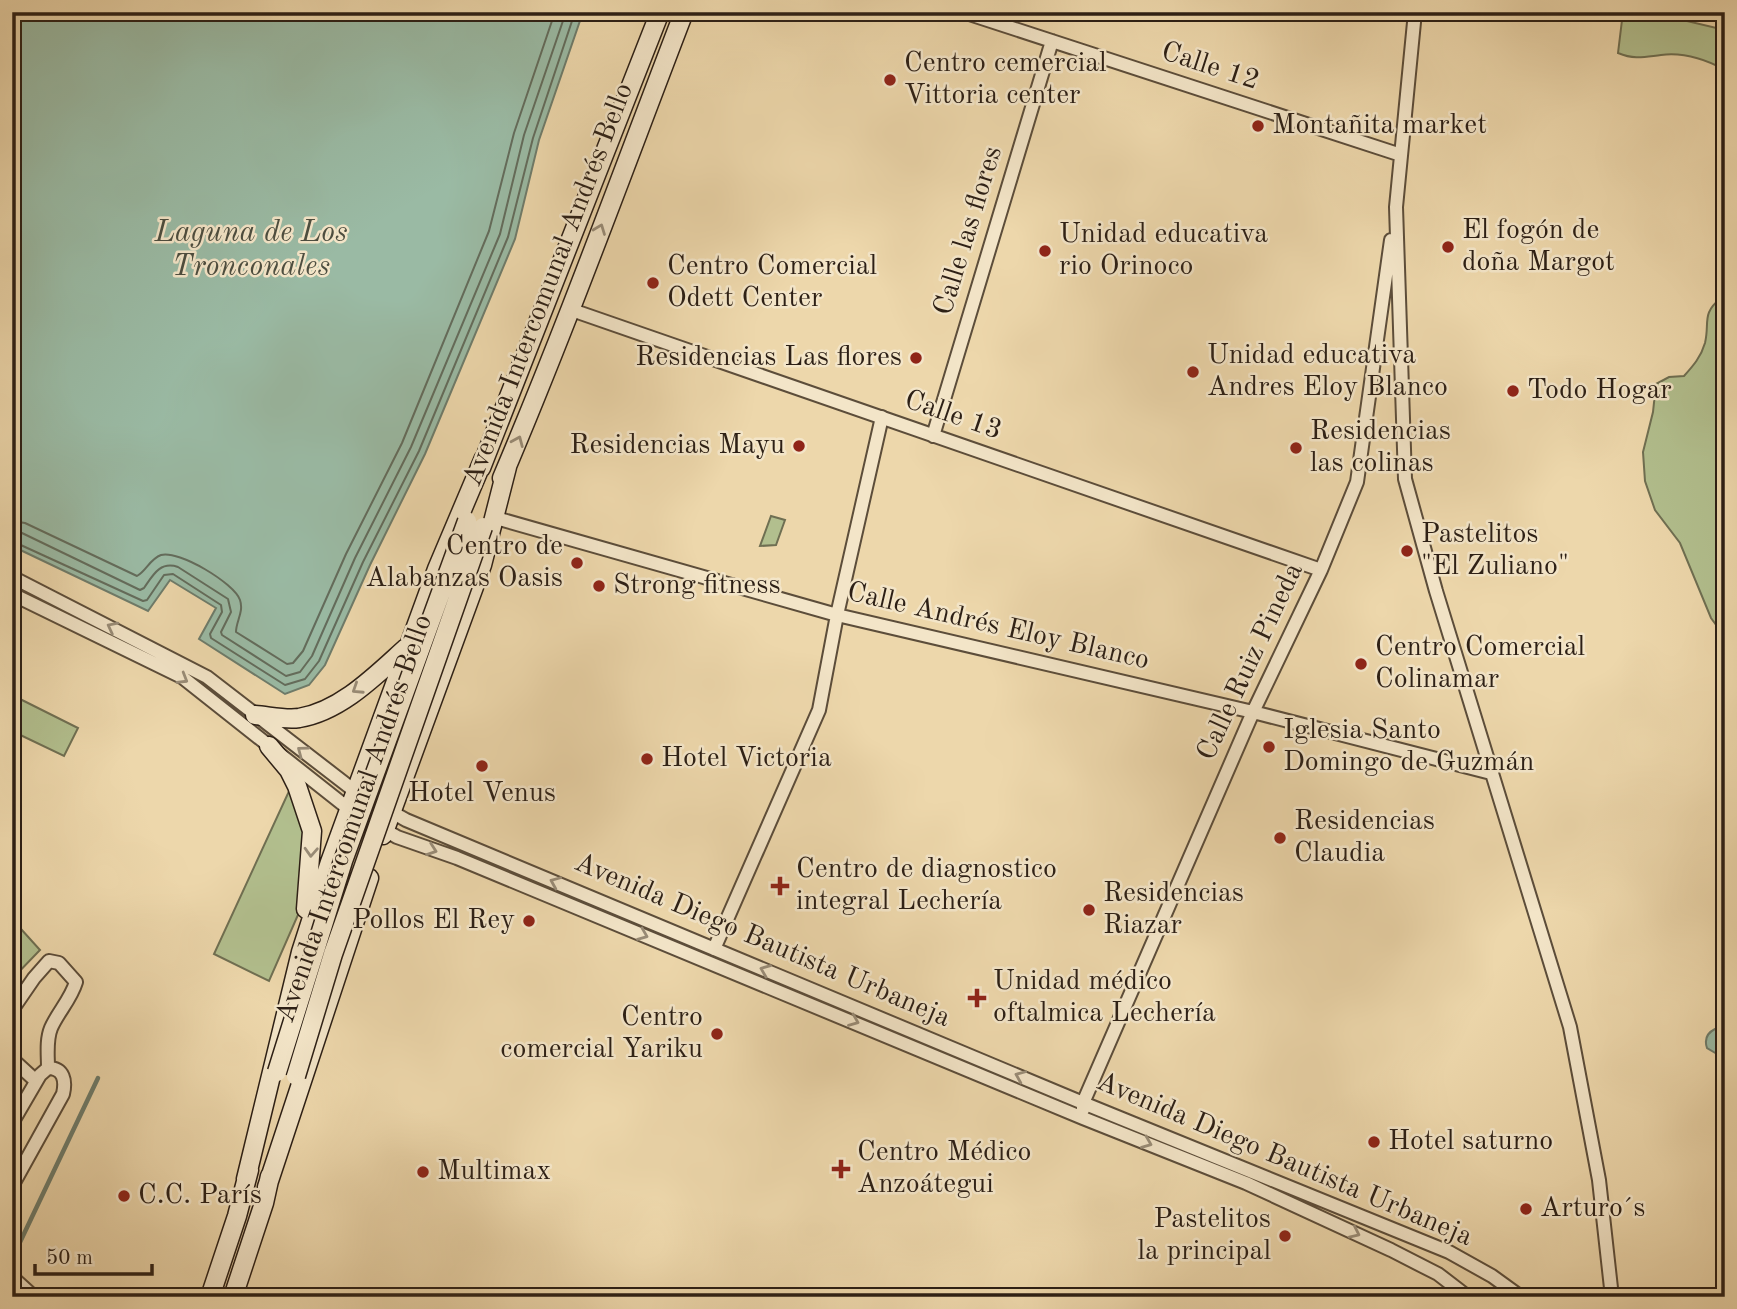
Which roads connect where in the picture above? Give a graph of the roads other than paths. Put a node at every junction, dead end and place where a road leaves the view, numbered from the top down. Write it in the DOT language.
graph roads {
  1 [pos="660,12"];
  2 [pos="684,12"];
  3 [pos="963,12"];
  4 [pos="1415,12"];
  5 [pos="1052,41"];
  6 [pos="1401,155"];
  7 [pos="1396,207"];
  8 [pos="569,310"];
  9 [pos="882,417"];
  10 [pos="933,436"];
  11 [pos="484,458"];
  12 [pos="482,522"];
  13 [pos="1321,570"];
  14 [pos="12,577"];
  15 [pos="12,594"];
  16 [pos="837,615"];
  17 [pos="409,645"];
  18 [pos="1253,712"];
  19 [pos="255,715"];
  20 [pos="269,746"];
  21 [pos="1491,773"];
  22 [pos="353,801"];
  23 [pos="393,824"];
  24 [pos="714,949"];
  25 [pos="301,952"];
  26 [pos="12,1010"];
  27 [pos="12,1059"];
  28 [pos="48,1068"];
  29 [pos="37,1081"];
  30 [pos="1083,1103"];
  31 [pos="1083,1118"];
  32 [pos="12,1123"];
  33 [pos="246,1179"];
  34 [pos="12,1186"];
  35 [pos="267,1187"];
  36 [pos="1610,1273"];
  37 [pos="17,1281"];
  38 [pos="210,1295"];
  39 [pos="34,1297"];
  40 [pos="233,1297"];
  41 [pos="1468,1297"];
  42 [pos="1521,1297"];
  43 [pos="1605,1297"];
  44 [pos="1612,1297"];
  1 -- 11 [label="main road, Avenida Intercomunal Andrés Bello"];
  8 -- 2 [label="main road, Avenida Intercomunal Andrés Bello, one-way"];
  3 -- 5 [label="street, Calle 12"];
  4 -- 6 [label="street"];
  5 -- 6 [label="street, Calle 12"];
  5 -- 10 [label="street, Calle las flores"];
  6 -- 7 [label="street"];
  7 -- 13 [label="street, Calle Ruiz Pineda"];
  7 -- 21 [label="street"];
  8 -- 9 [label="street, Calle 13"];
  12 -- 8 [label="main road, Avenida Intercomunal Andrés Bello, one-way"];
  9 -- 10 [label="street, Calle 13"];
  9 -- 16 [label="street"];
  10 -- 13 [label="street, Calle 13"];
  11 -- 12 [label="main road, Avenida Intercomunal Andrés Bello"];
  11 -- 17 [label="main road"];
  12 -- 16 [label="street, Calle Andrés Eloy Blanco"];
  12 -- 23 [label="main road"];
  12 -- 33 [label="main road, Avenida Intercomunal Andrés Bello, bridge"];
  12 -- 35 [label="main road, Avenida Intercomunal Andrés Bello, bridge"];
  13 -- 18 [label="street, Calle Ruiz Pineda"];
  19 -- 14 [label="street, Avenida Diego Bautista Urbaneja, one-way"];
  15 -- 20 [label="street, Avenida Diego Bautista Urbaneja, one-way"];
  16 -- 18 [label="street, Calle Andrés Eloy Blanco"];
  16 -- 24 [label="street"];
  17 -- 19 [label="main road, one-way"];
  17 -- 22 [label="main road"];
  18 -- 21 [label="street, Calle Andrés Eloy Blanco"];
  18 -- 30 [label="street, Calle Ruiz Pineda"];
  22 -- 19 [label="street, Avenida Diego Bautista Urbaneja, one-way"];
  20 -- 22 [label="street, Avenida Diego Bautista Urbaneja"];
  20 -- 25 [label="main road, one-way"];
  21 -- 36 [label="street"];
  22 -- 23 [label="street, Avenida Diego Bautista Urbaneja"];
  22 -- 25 [label="main road"];
  24 -- 23 [label="street, Avenida Diego Bautista Urbaneja, one-way"];
  23 -- 31 [label="street, Avenida Diego Bautista Urbaneja, one-way"];
  23 -- 35 [label="main road"];
  30 -- 24 [label="street, Avenida Diego Bautista Urbaneja, one-way"];
  25 -- 33 [label="main road"];
  26 -- 28 [label="street"];
  27 -- 29 [label="street"];
  28 -- 29 [label="street"];
  28 -- 34 [label="street"];
  29 -- 32 [label="street"];
  30 -- 31 [label="street, Calle Ruiz Pineda"];
  30 -- 42 [label="street, Avenida Diego Bautista Urbaneja"];
  31 -- 41 [label="street, Avenida Diego Bautista Urbaneja, one-way"];
  33 -- 38 [label="main road, Avenida Intercomunal Andrés Bello"];
  35 -- 40 [label="main road, Avenida Intercomunal Andrés Bello"];
  36 -- 43 [label="street"];
  36 -- 44 [label="street"];
  37 -- 39 [label="street"];
}
